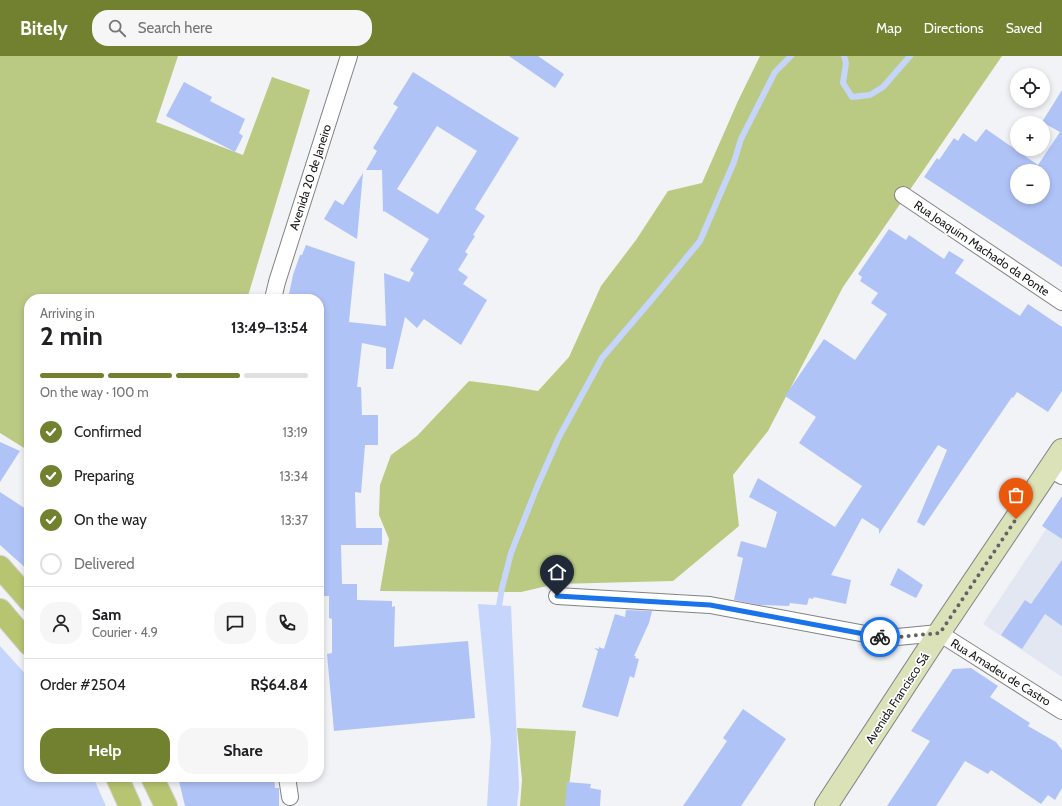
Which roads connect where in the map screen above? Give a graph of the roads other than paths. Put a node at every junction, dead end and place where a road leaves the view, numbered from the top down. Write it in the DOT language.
graph roads {
  1 [pos="349,56"];
  2 [pos="903,195"];
  3 [pos="274,294"];
  4 [pos="1062,302"];
  5 [pos="1062,450"];
  6 [pos="1056,472"];
  7 [pos="3,579"];
  8 [pos="24,596"];
  9 [pos="557,596"];
  10 [pos="0,610"];
  11 [pos="940,633"];
  12 [pos="24,638"];
  13 [pos="1062,711"];
  14 [pos="119,782"];
  15 [pos="154,782"];
  16 [pos="288,782"];
  17 [pos="290,797"];
  18 [pos="130,806"];
  19 [pos="166,806"];
  20 [pos="826,806"];
  1 -- 3 [label="street, Avenida 20 de Janeiro"];
  2 -- 4 [label="street, Rua Joaquim Machado da Ponte"];
  5 -- 6 [label="main road, Avenida Francisco Sá"];
  6 -- 11 [label="main road, Avenida Francisco Sá"];
  7 -- 8 [label="main road"];
  9 -- 11 [label="street"];
  10 -- 12 [label="main road"];
  11 -- 13 [label="street, Rua Amadeu de Castro"];
  11 -- 20 [label="main road, Avenida Francisco Sá"];
  14 -- 18 [label="main road"];
  15 -- 19 [label="main road"];
  16 -- 17 [label="street"];
}
